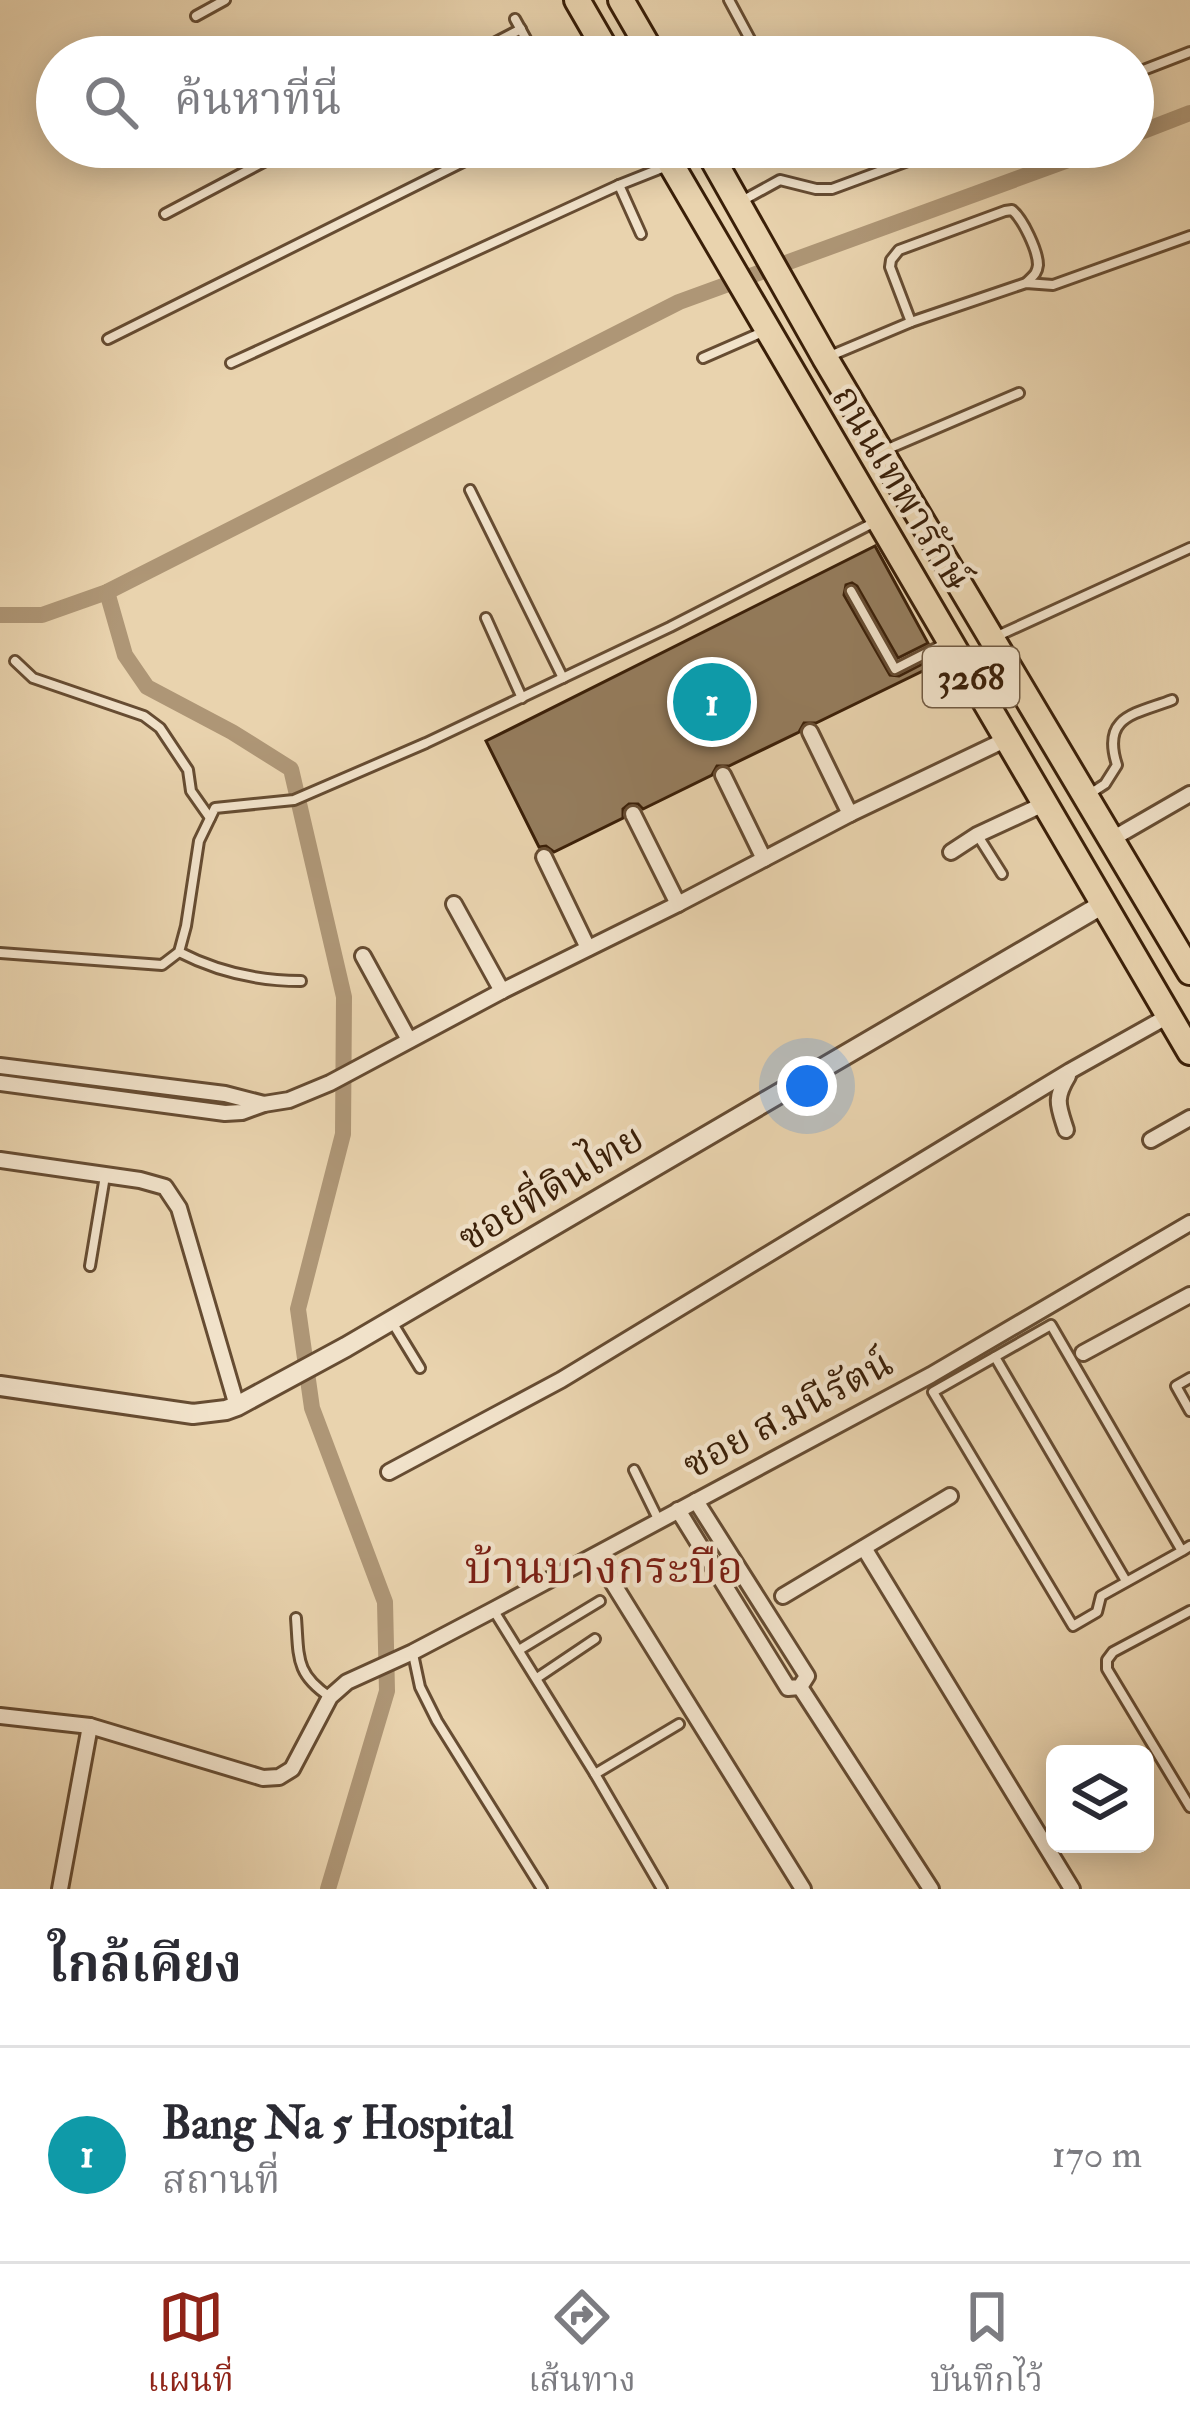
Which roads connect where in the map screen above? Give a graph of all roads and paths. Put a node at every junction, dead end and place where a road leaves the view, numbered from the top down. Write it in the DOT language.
graph roads {
  1 [pos="225,0"];
  2 [pos="577,0"];
  3 [pos="621,0"];
  4 [pos="729,0"];
  5 [pos="196,16"];
  6 [pos="515,20"];
  7 [pos="521,29"];
  8 [pos="508,36"];
  9 [pos="525,36"];
  10 [pos="598,36"];
  11 [pos="642,36"];
  12 [pos="748,36"];
  13 [pos="1190,52"];
  14 [pos="1154,66"];
  15 [pos="252,168"];
  16 [pos="451,168"];
  17 [pos="647,168"];
  18 [pos="673,168"];
  19 [pos="718,168"];
  20 [pos="889,168"];
  21 [pos="619,185"];
  22 [pos="739,203"];
  23 [pos="165,214"];
  24 [pos="641,234"];
  25 [pos="1190,236"];
  26 [pos="1026,283"];
  27 [pos="911,322"];
  28 [pos="766,330"];
  29 [pos="108,339"];
  30 [pos="703,358"];
  31 [pos="825,358"];
  32 [pos="231,363"];
  33 [pos="1019,392"];
  34 [pos="881,452"];
  35 [pos="470,490"];
  36 [pos="878,521"];
  37 [pos="1190,548"];
  38 [pos="850,591"];
  39 [pos="486,619"];
  40 [pos="992,639"];
  41 [pos="950,641"];
  42 [pos="15,661"];
  43 [pos="562,678"];
  44 [pos="521,698"];
  45 [pos="1172,700"];
  46 [pos="810,732"];
  47 [pos="1007,739"];
  48 [pos="722,775"];
  49 [pos="1190,794"];
  50 [pos="1087,796"];
  51 [pos="1046,803"];
  52 [pos="633,814"];
  53 [pos="850,814"];
  54 [pos="210,818"];
  55 [pos="977,835"];
  56 [pos="1112,838"];
  57 [pos="951,852"];
  58 [pos="544,857"];
  59 [pos="764,859"];
  60 [pos="1002,874"];
  61 [pos="1105,903"];
  62 [pos="454,904"];
  63 [pos="678,904"];
  64 [pos="589,948"];
  65 [pos="0,952"];
  66 [pos="179,952"];
  67 [pos="363,956"];
  68 [pos="1189,966"];
  69 [pos="301,981"];
  70 [pos="502,991"];
  71 [pos="1170,1015"];
  72 [pos="409,1040"];
  73 [pos="1190,1052"];
  74 [pos="0,1066"];
  75 [pos="1070,1071"];
  76 [pos="116,1081"];
  77 [pos="0,1083"];
  78 [pos="115,1098"];
  79 [pos="264,1104"];
  80 [pos="1190,1118"];
  81 [pos="1066,1130"];
  82 [pos="1151,1140"];
  83 [pos="0,1160"];
  84 [pos="105,1176"];
  85 [pos="1190,1223"];
  86 [pos="90,1266"];
  87 [pos="1190,1295"];
  88 [pos="391,1321"];
  89 [pos="1083,1353"];
  90 [pos="994,1357"];
  91 [pos="420,1368"];
  92 [pos="1190,1378"];
  93 [pos="0,1386"];
  94 [pos="238,1406"];
  95 [pos="1190,1412"];
  96 [pos="634,1470"];
  97 [pos="389,1472"];
  98 [pos="950,1496"];
  99 [pos="697,1501"];
  100 [pos="678,1510"];
  101 [pos="659,1521"];
  102 [pos="864,1548"];
  103 [pos="1186,1548"];
  104 [pos="596,1556"];
  105 [pos="1126,1582"];
  106 [pos="783,1596"];
  107 [pos="600,1601"];
  108 [pos="493,1610"];
  109 [pos="1190,1611"];
  110 [pos="296,1618"];
  111 [pos="595,1639"];
  112 [pos="518,1650"];
  113 [pos="412,1653"];
  114 [pos="537,1678"];
  115 [pos="800,1687"];
  116 [pos="330,1697"];
  117 [pos="0,1716"];
  118 [pos="679,1724"];
  119 [pos="90,1726"];
  120 [pos="595,1774"];
  121 [pos="1190,1808"];
  122 [pos="60,1889"];
  123 [pos="542,1889"];
  124 [pos="662,1889"];
  125 [pos="803,1889"];
  126 [pos="932,1889"];
  127 [pos="1072,1889"];
  1 -- 5 [label="lane"];
  2 -- 10 [label="main road"];
  3 -- 11 [label="main road"];
  4 -- 12 [label="lane"];
  6 -- 7 [label="lane"];
  7 -- 8 [label="lane"];
  7 -- 9 [label="lane"];
  13 -- 14 [label="lane"];
  15 -- 23 [label="lane"];
  16 -- 29 [label="lane"];
  17 -- 21 [label="lane"];
  18 -- 28 [label="main road, ถนนเทพารักษ์ / 3268"];
  19 -- 22 [label="main road, ถนนเทพารักษ์ / 3268"];
  20 -- 22 [label="lane"];
  21 -- 24 [label="lane"];
  21 -- 32 [label="lane"];
  22 -- 31 [label="main road, ถนนเทพารักษ์ / 3268"];
  25 -- 26 [label="lane"];
  26 -- 27 [label="lane"];
  26 -- 27 [label="lane"];
  27 -- 31 [label="lane"];
  28 -- 30 [label="lane"];
  28 -- 36 [label="main road, ถนนเทพารักษ์ / 3268"];
  31 -- 34 [label="main road, ถนนเทพารักษ์ / 3268"];
  33 -- 34 [label="lane"];
  34 -- 40 [label="main road, ถนนเทพารักษ์ / 3268"];
  35 -- 43 [label="lane"];
  36 -- 41 [label="main road, ถนนเทพารักษ์ / 3268"];
  36 -- 43 [label="lane"];
  37 -- 40 [label="lane"];
  38 -- 41 [label="lane"];
  39 -- 44 [label="lane"];
  40 -- 50 [label="main road, ถนนเทพารักษ์ / 3268"];
  41 -- 47 [label="main road, ถนนเทพารักษ์ / 3268"];
  42 -- 54 [label="lane"];
  43 -- 44 [label="lane"];
  44 -- 54 [label="lane"];
  45 -- 50 [label="lane"];
  46 -- 53 [label="street"];
  47 -- 51 [label="main road, ถนนเทพารักษ์ / 3268"];
  47 -- 53 [label="street"];
  48 -- 59 [label="street"];
  49 -- 56 [label="street"];
  50 -- 56 [label="main road, ถนนเทพารักษ์ / 3268"];
  51 -- 55 [label="street"];
  51 -- 61 [label="main road, ถนนเทพารักษ์ / 3268"];
  52 -- 63 [label="street"];
  53 -- 59 [label="street"];
  54 -- 66 [label="lane"];
  55 -- 57 [label="street"];
  55 -- 60 [label="lane"];
  56 -- 68 [label="main road, ถนนเทพารักษ์ / 3268"];
  58 -- 64 [label="street"];
  59 -- 63 [label="street"];
  61 -- 71 [label="main road, ถนนเทพารักษ์ / 3268"];
  61 -- 88 [label="street, ซอยที่ดินไทย"];
  62 -- 70 [label="street"];
  63 -- 64 [label="street"];
  64 -- 70 [label="street"];
  65 -- 66 [label="lane"];
  66 -- 69 [label="lane"];
  67 -- 72 [label="street"];
  70 -- 72 [label="street"];
  71 -- 73 [label="main road, ถนนเทพารักษ์ / 3268"];
  71 -- 75 [label="street"];
  72 -- 79 [label="street"];
  74 -- 76 [label="street"];
  75 -- 81 [label="street"];
  75 -- 97 [label="street"];
  76 -- 78 [label="street"];
  76 -- 79 [label="street"];
  77 -- 78 [label="street"];
  78 -- 79 [label="street"];
  80 -- 82 [label="street"];
  83 -- 84 [label="street"];
  84 -- 86 [label="lane"];
  84 -- 94 [label="street"];
  85 -- 99 [label="street, ซอย ส.มนีรัตน์"];
  87 -- 89 [label="street"];
  88 -- 91 [label="lane"];
  88 -- 94 [label="street, ซอยที่ดินไทย"];
  90 -- 103 [label="lane"];
  90 -- 105 [label="lane"];
  90 -- 105 [label="lane"];
  92 -- 95 [label="lane"];
  93 -- 94 [label="street, ซอยที่ดินไทย"];
  96 -- 101 [label="lane"];
  98 -- 102 [label="street"];
  99 -- 100 [label="street, ซอย ส.มนีรัตน์"];
  99 -- 115 [label="street"];
  100 -- 101 [label="street, ซอย ส.มนีรัตน์"];
  100 -- 115 [label="street"];
  101 -- 104 [label="street, ซอย ส.มนีรัตน์"];
  102 -- 106 [label="street"];
  102 -- 127 [label="street"];
  103 -- 105 [label="lane"];
  104 -- 108 [label="street, ซอย ส.มนีรัตน์"];
  104 -- 125 [label="street"];
  107 -- 112 [label="lane"];
  108 -- 112 [label="lane"];
  108 -- 113 [label="street, ซอย ส.มนีรัตน์"];
  109 -- 121 [label="lane"];
  110 -- 116 [label="lane"];
  111 -- 114 [label="lane"];
  112 -- 114 [label="lane"];
  113 -- 116 [label="street, ซอย ส.มนีรัตน์"];
  113 -- 123 [label="lane"];
  114 -- 120 [label="lane"];
  115 -- 126 [label="street"];
  116 -- 119 [label="street"];
  117 -- 119 [label="street"];
  118 -- 120 [label="lane"];
  119 -- 122 [label="street"];
  120 -- 124 [label="lane"];
}
